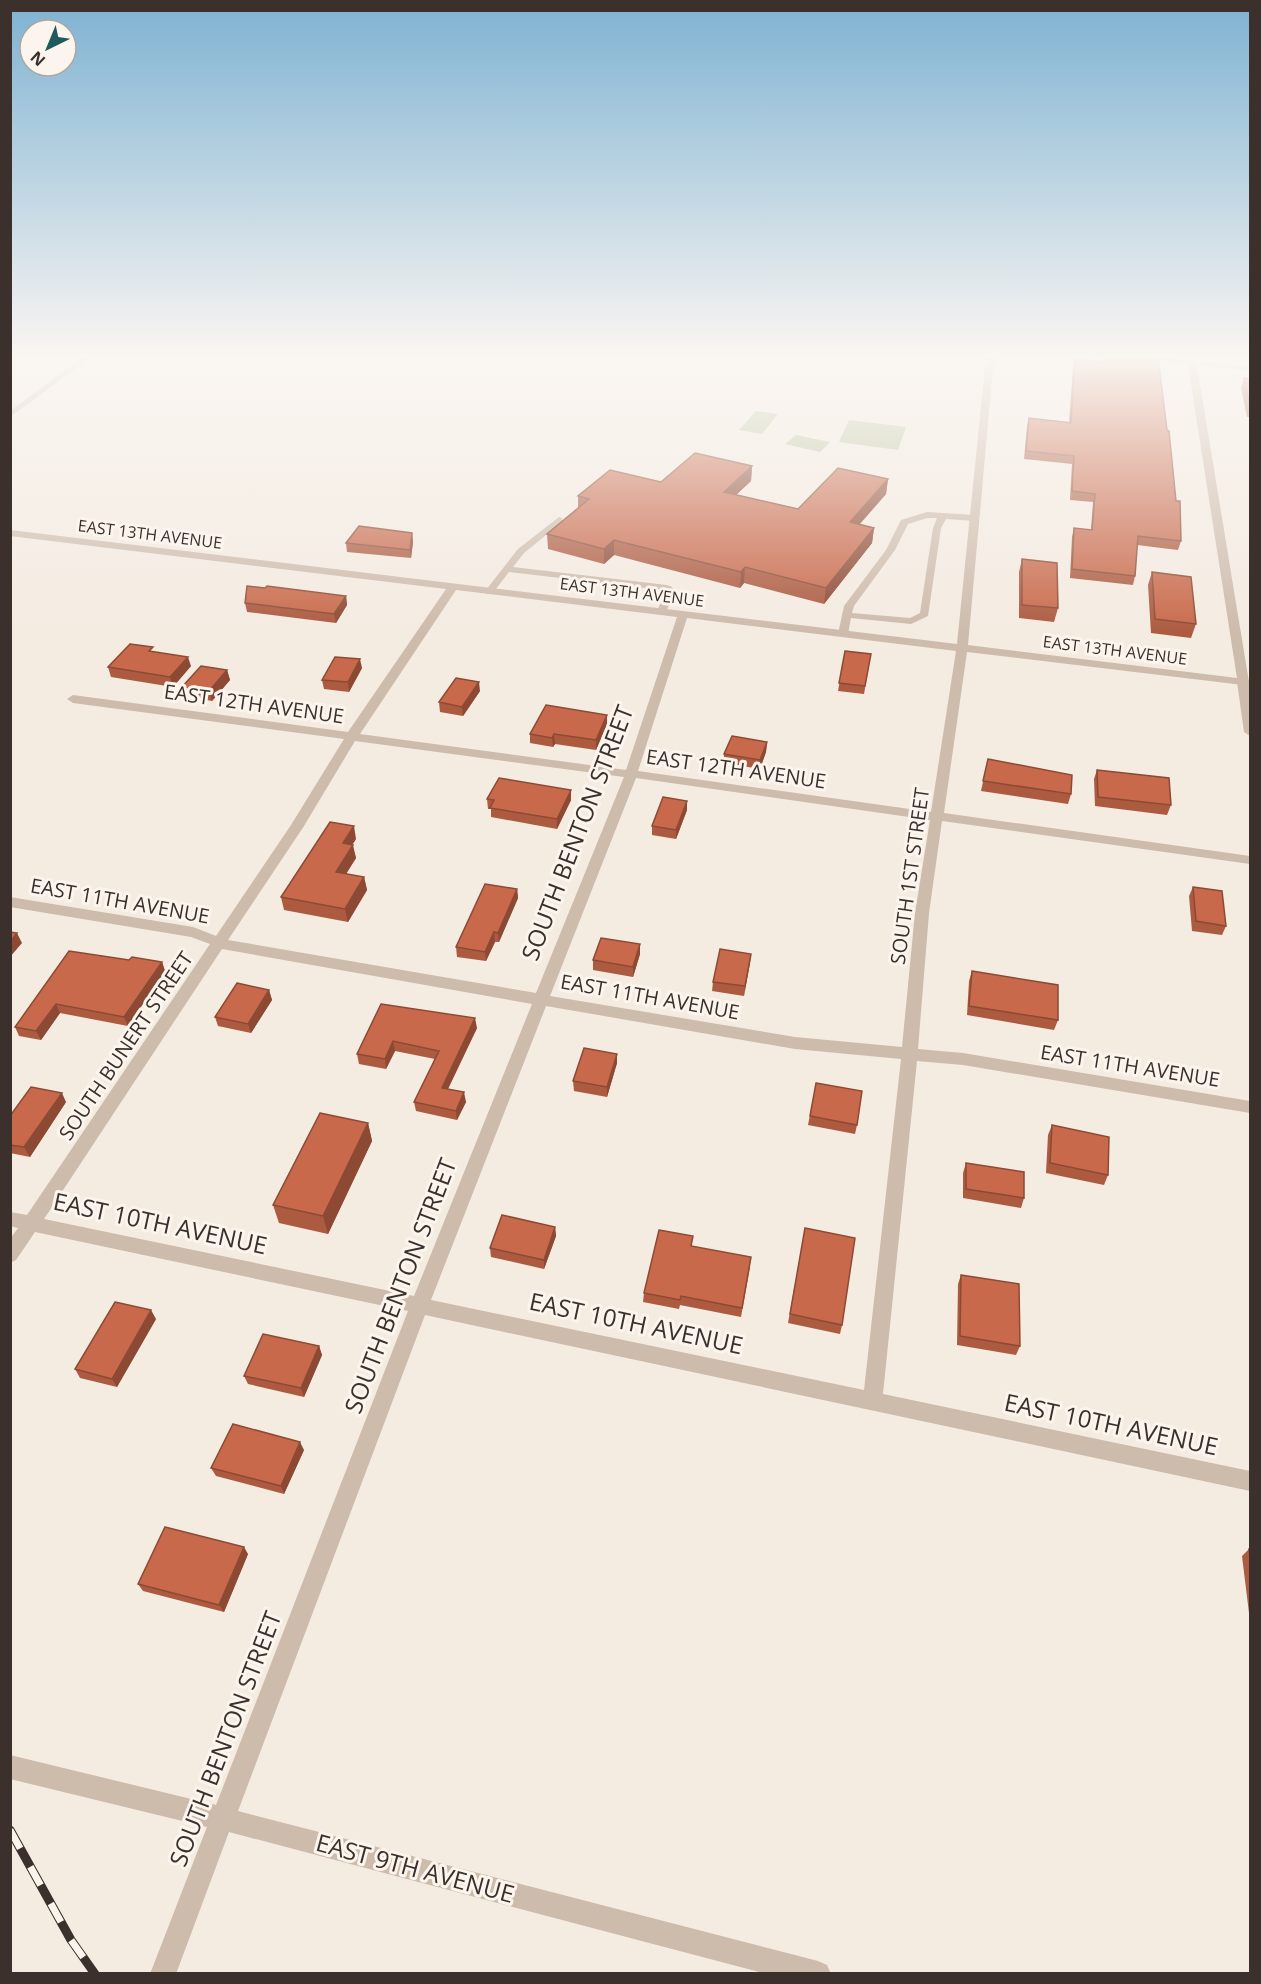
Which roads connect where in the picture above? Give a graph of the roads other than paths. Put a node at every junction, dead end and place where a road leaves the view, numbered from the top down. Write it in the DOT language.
graph roads {
  1 [pos="981,450"];
  2 [pos="1207,450"];
  3 [pos="943,514"];
  4 [pos="975,518"];
  5 [pos="559,520"];
  6 [pos="10,533"];
  7 [pos="507,569"];
  8 [pos="452,588"];
  9 [pos="489,592"];
  10 [pos="661,613"];
  11 [pos="683,615"];
  12 [pos="846,615"];
  13 [pos="843,634"];
  14 [pos="962,648"];
  15 [pos="1247,682"];
  16 [pos="73,699"];
  17 [pos="1251,732"];
  18 [pos="352,736"];
  19 [pos="631,774"];
  20 [pos="938,817"];
  21 [pos="1251,860"];
  22 [pos="10,902"];
  23 [pos="219,942"];
  24 [pos="542,1000"];
  25 [pos="908,1054"];
  26 [pos="1251,1107"];
  27 [pos="10,1219"];
  28 [pos="31,1223"];
  29 [pos="10,1255"];
  30 [pos="420,1304"];
  31 [pos="873,1401"];
  32 [pos="1251,1481"];
  33 [pos="10,1767"];
  34 [pos="224,1819"];
  35 [pos="163,1974"];
  36 [pos="818,1974"];
  1 -- 4 [label="street, SOUTH 1ST STREET"];
  2 -- 15 [label="street"];
  3 -- 4 [label="lane"];
  3 -- 12 [label="lane"];
  3 -- 12 [label="lane"];
  4 -- 14 [label="street, SOUTH 1ST STREET"];
  5 -- 7 [label="lane"];
  6 -- 8 [label="street, EAST 13TH AVENUE"];
  7 -- 9 [label="lane"];
  7 -- 10 [label="lane"];
  8 -- 9 [label="street, EAST 13TH AVENUE"];
  8 -- 18 [label="street, SOUTH BUNERT STREET"];
  9 -- 10 [label="street, EAST 13TH AVENUE"];
  10 -- 11 [label="street, EAST 13TH AVENUE"];
  11 -- 13 [label="street, EAST 13TH AVENUE"];
  11 -- 19 [label="street, SOUTH BENTON STREET"];
  12 -- 13 [label="lane"];
  13 -- 14 [label="street, EAST 13TH AVENUE"];
  14 -- 15 [label="street, EAST 13TH AVENUE"];
  14 -- 20 [label="street, SOUTH 1ST STREET"];
  15 -- 17 [label="street"];
  16 -- 18 [label="street, EAST 12TH AVENUE"];
  18 -- 19 [label="street, EAST 12TH AVENUE"];
  18 -- 23 [label="street, SOUTH BUNERT STREET"];
  19 -- 20 [label="street, EAST 12TH AVENUE"];
  19 -- 24 [label="street, SOUTH BENTON STREET"];
  20 -- 21 [label="street, EAST 12TH AVENUE"];
  20 -- 25 [label="street, SOUTH 1ST STREET"];
  22 -- 23 [label="street, EAST 11TH AVENUE"];
  23 -- 24 [label="street, EAST 11TH AVENUE"];
  23 -- 28 [label="street, SOUTH BUNERT STREET"];
  24 -- 25 [label="street, EAST 11TH AVENUE"];
  24 -- 30 [label="street, SOUTH BENTON STREET"];
  25 -- 26 [label="street, EAST 11TH AVENUE"];
  25 -- 31 [label="street, SOUTH 1ST STREET"];
  27 -- 28 [label="street, EAST 10TH AVENUE"];
  28 -- 29 [label="street, SOUTH BUNERT STREET"];
  28 -- 30 [label="street, EAST 10TH AVENUE"];
  30 -- 31 [label="street, EAST 10TH AVENUE"];
  30 -- 34 [label="street, SOUTH BENTON STREET"];
  31 -- 32 [label="street, EAST 10TH AVENUE"];
  33 -- 34 [label="street, EAST 9TH AVENUE"];
  34 -- 35 [label="street, SOUTH BENTON STREET"];
  34 -- 36 [label="street, EAST 9TH AVENUE"];
}
